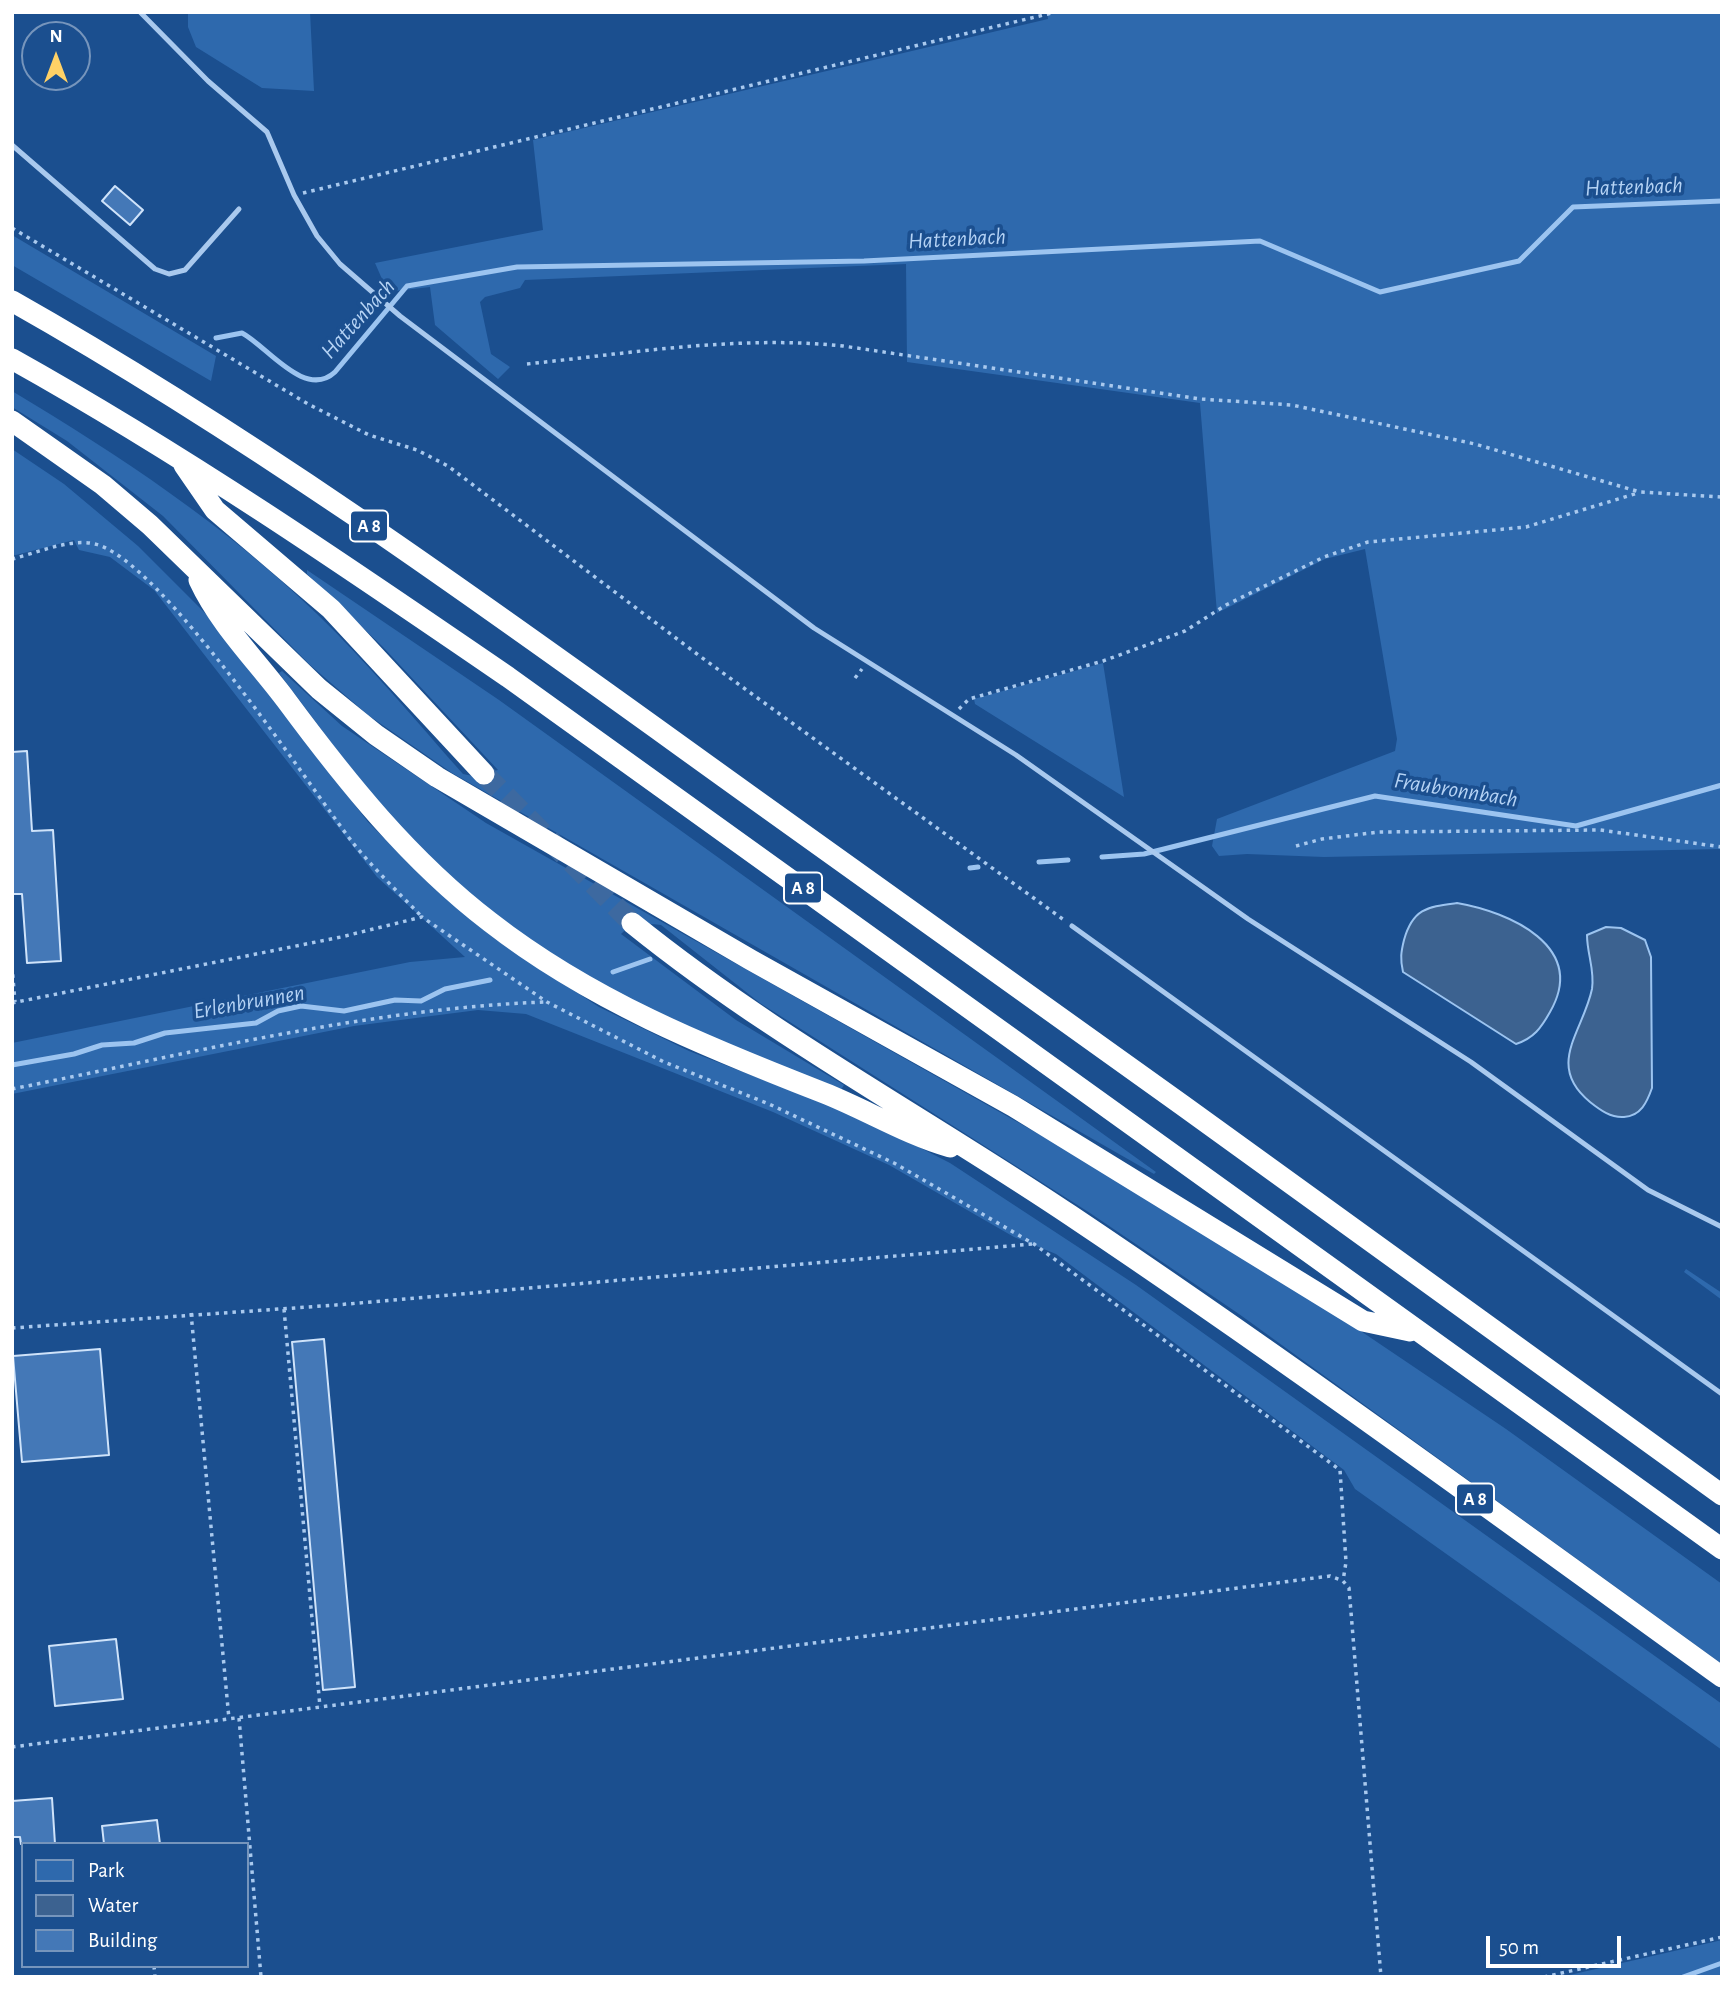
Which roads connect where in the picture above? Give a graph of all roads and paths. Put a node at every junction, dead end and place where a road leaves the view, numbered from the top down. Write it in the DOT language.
graph roads {
  1 [pos="140,12"];
  2 [pos="1056,12"];
  3 [pos="12,145"];
  4 [pos="295,195"];
  5 [pos="239,209"];
  6 [pos="12,228"];
  7 [pos="12,301"];
  8 [pos="12,359"];
  9 [pos="527,364"];
  10 [pos="12,421"];
  11 [pos="178,457"];
  12 [pos="1640,492"];
  13 [pos="1722,498"];
  14 [pos="12,559"];
  15 [pos="193,566"];
  16 [pos="969,699"];
  17 [pos="484,774"];
  18 [pos="1296,846"];
  19 [pos="1722,847"];
  20 [pos="422,917"];
  21 [pos="632,923"];
  22 [pos="1072,926"];
  23 [pos="12,966"];
  24 [pos="547,1002"];
  25 [pos="14,1003"];
  26 [pos="12,1089"];
  27 [pos="979,1156"];
  28 [pos="1722,1227"];
  29 [pos="1034,1244"];
  30 [pos="284,1309"];
  31 [pos="191,1314"];
  32 [pos="12,1328"];
  33 [pos="1418,1333"];
  34 [pos="1722,1394"];
  35 [pos="1722,1495"];
  36 [pos="1722,1549"];
  37 [pos="1343,1581"];
  38 [pos="1722,1677"];
  39 [pos="320,1707"];
  40 [pos="239,1718"];
  41 [pos="229,1719"];
  42 [pos="12,1747"];
  43 [pos="1722,1937"];
  44 [pos="261,1977"];
  45 [pos="1381,1977"];
  46 [pos="1544,1977"];
  1 -- 4 [label="lane"];
  2 -- 4 [label="path"];
  3 -- 5 [label="lane"];
  4 -- 28 [label="lane"];
  6 -- 22 [label="path"];
  7 -- 35 [label="highway, A 8"];
  8 -- 11 [label="highway, A 8"];
  9 -- 12 [label="path"];
  10 -- 15 [label="highway, A 8"];
  11 -- 17 [label="highway, A 8"];
  11 -- 33 [label="highway, A 8"];
  12 -- 13 [label="path"];
  12 -- 16 [label="path"];
  14 -- 20 [label="path"];
  15 -- 27 [label="highway"];
  15 -- 33 [label="highway, A 8"];
  18 -- 19 [label="path"];
  20 -- 24 [label="path"];
  20 -- 25 [label="path"];
  21 -- 27 [label="highway, A 8"];
  22 -- 34 [label="lane"];
  23 -- 25 [label="path"];
  24 -- 26 [label="path"];
  24 -- 29 [label="path"];
  27 -- 38 [label="highway, A 8"];
  29 -- 30 [label="path"];
  29 -- 37 [label="path"];
  30 -- 31 [label="path"];
  30 -- 39 [label="path"];
  31 -- 32 [label="path"];
  31 -- 41 [label="path"];
  33 -- 36 [label="highway, A 8"];
  37 -- 39 [label="path"];
  37 -- 45 [label="path"];
  39 -- 40 [label="path"];
  40 -- 41 [label="path"];
  40 -- 44 [label="path"];
  41 -- 42 [label="path"];
  43 -- 46 [label="path"];
}
